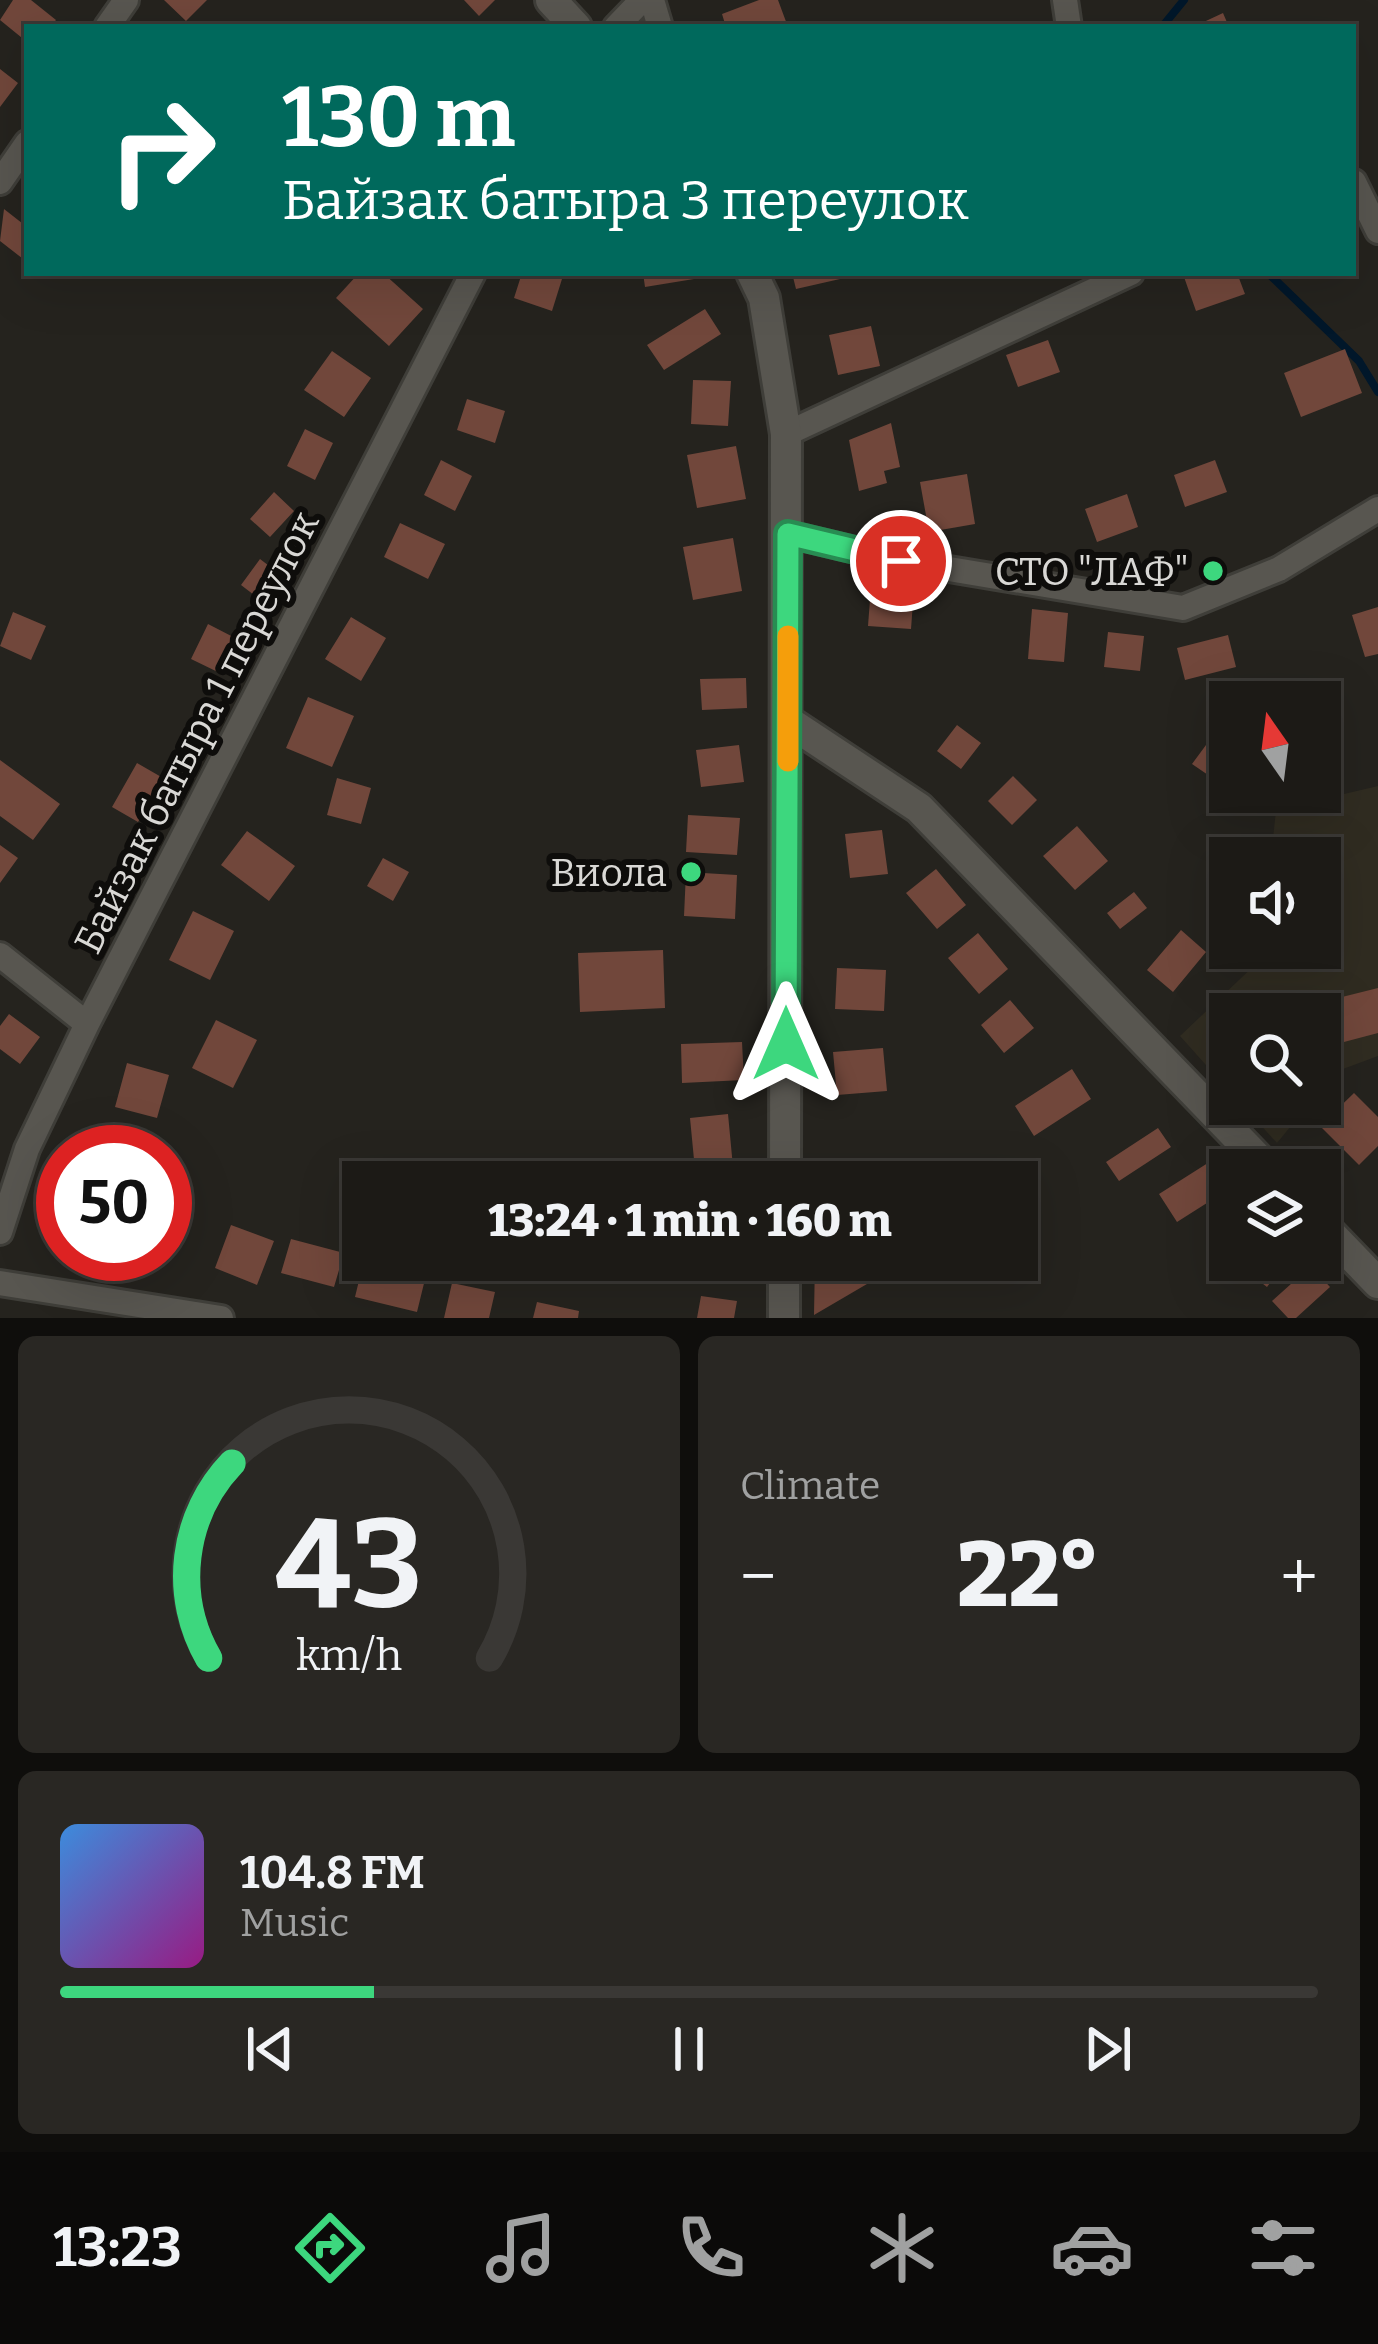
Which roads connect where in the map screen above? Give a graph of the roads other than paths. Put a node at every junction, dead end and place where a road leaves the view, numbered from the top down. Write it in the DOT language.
graph roads {
  1 [pos="551,0"];
  2 [pos="642,0"];
  3 [pos="573,24"];
  4 [pos="619,24"];
  5 [pos="24,147"];
  6 [pos="0,182"];
  7 [pos="1356,188"];
  8 [pos="1378,231"];
  9 [pos="471,276"];
  10 [pos="753,276"];
  11 [pos="1125,276"];
  12 [pos="786,434"];
  13 [pos="1378,509"];
  14 [pos="788,534"];
  15 [pos="788,722"];
  16 [pos="0,955"];
  17 [pos="87,1024"];
  18 [pos="1249,1149"];
  19 [pos="785,1161"];
  20 [pos="0,1232"];
  21 [pos="1341,1245"];
  22 [pos="784,1281"];
  23 [pos="0,1283"];
  24 [pos="1378,1283"];
  25 [pos="221,1318"];
  26 [pos="784,1318"];
  1 -- 3 [label="main road"];
  2 -- 4 [label="street"];
  5 -- 6 [label="street"];
  7 -- 8 [label="street"];
  9 -- 17 [label="street, Байзак батыра 1 переулок"];
  10 -- 12 [label="main road"];
  11 -- 12 [label="street"];
  12 -- 14 [label="main road"];
  13 -- 14 [label="street"];
  14 -- 15 [label="main road"];
  15 -- 18 [label="main road"];
  15 -- 19 [label="main road"];
  16 -- 17 [label="street"];
  17 -- 20 [label="street, Байзак батыра 1 переулок"];
  21 -- 24 [label="main road"];
  22 -- 26 [label="main road"];
  23 -- 25 [label="street"];
}
